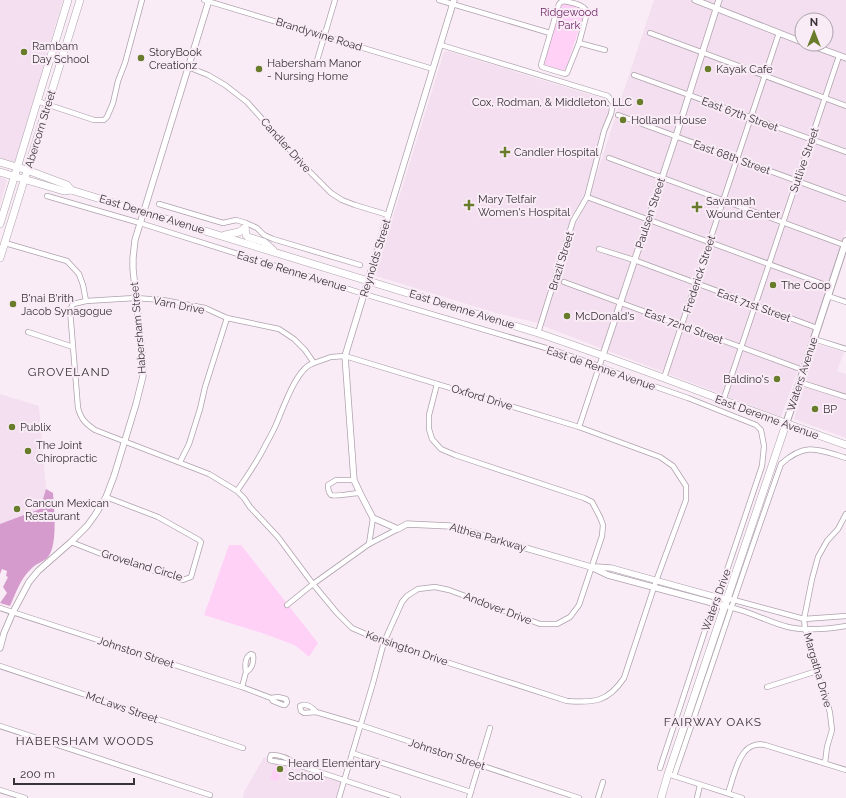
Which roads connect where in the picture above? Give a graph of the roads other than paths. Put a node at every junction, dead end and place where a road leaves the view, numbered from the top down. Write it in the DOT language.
graph roads {
  1 [pos="68,0"];
  2 [pos="80,0"];
  3 [pos="142,0"];
  4 [pos="207,0"];
  5 [pos="335,0"];
  6 [pos="439,0"];
  7 [pos="695,0"];
  8 [pos="720,0"];
  9 [pos="454,2"];
  10 [pos="575,2"];
  11 [pos="717,8"];
  12 [pos="550,33"];
  13 [pos="650,33"];
  14 [pos="779,33"];
  15 [pos="324,36"];
  16 [pos="794,39"];
  17 [pos="579,43"];
  18 [pos="441,45"];
  19 [pos="605,50"];
  20 [pos="829,52"];
  21 [pos="703,53"];
  22 [pos="839,56"];
  23 [pos="846,58"];
  24 [pos="316,64"];
  25 [pos="188,67"];
  26 [pos="433,69"];
  27 [pos="634,75"];
  28 [pos="765,76"];
  29 [pos="689,95"];
  30 [pos="825,98"];
  31 [pos="38,101"];
  32 [pos="48,105"];
  33 [pos="846,106"];
  34 [pos="618,115"];
  35 [pos="751,118"];
  36 [pos="676,136"];
  37 [pos="811,139"];
  38 [pos="846,152"];
  39 [pos="609,158"];
  40 [pos="737,160"];
  41 [pos="0,162"];
  42 [pos="17,168"];
  43 [pos="27,170"];
  44 [pos="0,172"];
  45 [pos="15,176"];
  46 [pos="662,178"];
  47 [pos="24,179"];
  48 [pos="797,181"];
  49 [pos="72,190"];
  50 [pos="47,196"];
  51 [pos="587,197"];
  52 [pos="846,199"];
  53 [pos="723,201"];
  54 [pos="159,204"];
  55 [pos="144,211"];
  56 [pos="388,215"];
  57 [pos="648,220"];
  58 [pos="140,223"];
  59 [pos="783,223"];
  60 [pos="0,224"];
  61 [pos="222,236"];
  62 [pos="709,242"];
  63 [pos="5,243"];
  64 [pos="845,243"];
  65 [pos="600,249"];
  66 [pos="274,252"];
  67 [pos="844,256"];
  68 [pos="0,258"];
  69 [pos="634,260"];
  70 [pos="769,264"];
  71 [pos="360,265"];
  72 [pos="368,280"];
  73 [pos="564,282"];
  74 [pos="696,283"];
  75 [pos="831,287"];
  76 [pos="364,294"];
  77 [pos="828,296"];
  78 [pos="135,298"];
  79 [pos="86,301"];
  80 [pos="620,302"];
  81 [pos="846,302"];
  82 [pos="755,305"];
  83 [pos="227,318"];
  84 [pos="682,325"];
  85 [pos="817,328"];
  86 [pos="28,332"];
  87 [pos="538,333"];
  88 [pos="814,338"];
  89 [pos="73,347"];
  90 [pos="741,347"];
  91 [pos="846,349"];
  92 [pos="603,355"];
  93 [pos="345,356"];
  94 [pos="314,363"];
  95 [pos="599,366"];
  96 [pos="803,370"];
  97 [pos="664,378"];
  98 [pos="799,382"];
  99 [pos="437,384"];
  100 [pos="846,397"];
  101 [pos="723,401"];
  102 [pos="786,424"];
  103 [pos="579,427"];
  104 [pos="761,430"];
  105 [pos="125,441"];
  106 [pos="846,445"];
  107 [pos="846,458"];
  108 [pos="180,462"];
  109 [pos="354,480"];
  110 [pos="237,491"];
  111 [pos="360,493"];
  112 [pos="106,497"];
  113 [pos="846,514"];
  114 [pos="373,518"];
  115 [pos="398,529"];
  116 [pos="71,542"];
  117 [pos="369,544"];
  118 [pos="591,567"];
  119 [pos="656,581"];
  120 [pos="313,584"];
  121 [pos="654,587"];
  122 [pos="730,599"];
  123 [pos="715,600"];
  124 [pos="287,605"];
  125 [pos="728,607"];
  126 [pos="0,608"];
  127 [pos="13,612"];
  128 [pos="846,616"];
  129 [pos="804,619"];
  130 [pos="846,626"];
  131 [pos="805,628"];
  132 [pos="384,642"];
  133 [pos="0,648"];
  134 [pos="0,666"];
  135 [pos="817,671"];
  136 [pos="246,672"];
  137 [pos="242,687"];
  138 [pos="767,687"];
  139 [pos="271,698"];
  140 [pos="316,712"];
  141 [pos="360,725"];
  142 [pos="0,726"];
  143 [pos="490,728"];
  144 [pos="244,748"];
  145 [pos="352,753"];
  146 [pos="824,763"];
  147 [pos="298,765"];
  148 [pos="479,765"];
  149 [pos="660,768"];
  150 [pos="846,770"];
  151 [pos="671,775"];
  152 [pos="344,780"];
  153 [pos="604,782"];
  154 [pos="700,785"];
  155 [pos="0,790"];
  156 [pos="471,792"];
  157 [pos="728,794"];
  158 [pos="210,795"];
  159 [pos="25,798"];
  160 [pos="339,798"];
  161 [pos="398,798"];
  162 [pos="469,798"];
  163 [pos="579,798"];
  164 [pos="598,798"];
  165 [pos="661,798"];
  166 [pos="697,798"];
  167 [pos="742,798"];
  1 -- 31 [label="main road, Abercorn Street"];
  2 -- 32 [label="main road, Abercorn Street"];
  3 -- 32 [label="street"];
  4 -- 15 [label="street, Brandywine Road"];
  4 -- 25 [label="street, Habersham Street"];
  5 -- 15 [label="street"];
  6 -- 9 [label="street"];
  7 -- 11 [label="street"];
  8 -- 11 [label="street, Paulsen Street"];
  9 -- 12 [label="street"];
  9 -- 18 [label="street, Reynolds Street"];
  10 -- 12 [label="street"];
  10 -- 17 [label="street"];
  11 -- 14 [label="street"];
  11 -- 21 [label="street, Paulsen Street"];
  12 -- 17 [label="street"];
  13 -- 21 [label="street"];
  14 -- 16 [label="street"];
  14 -- 28 [label="street, Frederick Street"];
  15 -- 24 [label="street"];
  15 -- 26 [label="street, Brandywine Road"];
  17 -- 19 [label="street"];
  18 -- 26 [label="street, Reynolds Street"];
  18 -- 51 [label="street, Brazil Street"];
  20 -- 22 [label="street"];
  21 -- 28 [label="street"];
  21 -- 29 [label="street, Paulsen Street"];
  22 -- 23 [label="street"];
  22 -- 30 [label="street, Sutlive Street"];
  25 -- 55 [label="street, Habersham Street"];
  25 -- 56 [label="street, Candler Drive"];
  26 -- 56 [label="street, Reynolds Street"];
  27 -- 29 [label="street, East 67th Street"];
  28 -- 30 [label="street"];
  28 -- 35 [label="street, Frederick Street"];
  29 -- 35 [label="street, East 67th Street"];
  29 -- 36 [label="street, Paulsen Street"];
  30 -- 33 [label="street"];
  30 -- 37 [label="street, Sutlive Street"];
  31 -- 32 [label="street"];
  31 -- 42 [label="main road, Abercorn Street"];
  32 -- 43 [label="main road, Abercorn Street"];
  34 -- 36 [label="street, East 68th Street"];
  35 -- 37 [label="street, East 67th Street"];
  35 -- 40 [label="street, Frederick Street"];
  36 -- 40 [label="street, East 68th Street"];
  36 -- 46 [label="street, Paulsen Street"];
  37 -- 38 [label="street, East 67th Street"];
  37 -- 48 [label="street, Sutlive Street"];
  39 -- 46 [label="street"];
  40 -- 48 [label="street, East 68th Street"];
  40 -- 53 [label="street, Frederick Street"];
  41 -- 42 [label="main road, East Derenne Avenue"];
  42 -- 43 [label="main road, East Derenne Avenue"];
  42 -- 45 [label="main road, Abercorn Street"];
  43 -- 47 [label="main road, Abercorn Street"];
  43 -- 49 [label="main road, East Derenne Avenue"];
  44 -- 45 [label="main road, East Derenne Avenue"];
  45 -- 47 [label="main road, East Derenne Avenue"];
  45 -- 60 [label="main road, Abercorn Street"];
  46 -- 53 [label="street"];
  46 -- 57 [label="street, Paulsen Street"];
  47 -- 49 [label="main road, East Derenne Avenue"];
  47 -- 63 [label="main road, Abercorn Street"];
  48 -- 52 [label="street, East 68th Street"];
  48 -- 59 [label="street, Sutlive Street"];
  49 -- 55 [label="main road, East Derenne Avenue"];
  50 -- 58 [label="street, East de Renne Avenue"];
  51 -- 57 [label="street"];
  51 -- 87 [label="street, Brazil Street"];
  53 -- 59 [label="street"];
  53 -- 62 [label="street, Frederick Street"];
  54 -- 71 [label="street"];
  55 -- 58 [label="street, Habersham Street"];
  55 -- 61 [label="main road, East Derenne Avenue"];
  56 -- 72 [label="street, Reynolds Street"];
  57 -- 62 [label="street"];
  57 -- 69 [label="street, Paulsen Street"];
  58 -- 76 [label="street, East de Renne Avenue"];
  58 -- 78 [label="street, Habersham Street"];
  59 -- 64 [label="street"];
  59 -- 70 [label="street, Sutlive Street"];
  61 -- 66 [label="main road, East Derenne Avenue"];
  61 -- 66 [label="main road"];
  62 -- 70 [label="street"];
  62 -- 74 [label="street, Frederick Street"];
  63 -- 68 [label="main road, Abercorn Street"];
  63 -- 79 [label="street"];
  64 -- 67 [label="main road, Waters Avenue"];
  65 -- 69 [label="street, East 71st Street"];
  66 -- 72 [label="main road, East Derenne Avenue"];
  67 -- 75 [label="main road, Waters Avenue"];
  69 -- 74 [label="street, East 71st Street"];
  69 -- 80 [label="street, Paulsen Street"];
  70 -- 75 [label="street"];
  70 -- 82 [label="street, Sutlive Street"];
  72 -- 76 [label="street, Reynolds Street"];
  72 -- 87 [label="main road, East Derenne Avenue"];
  73 -- 80 [label="street, East 72nd Street"];
  74 -- 82 [label="street, East 71st Street"];
  74 -- 84 [label="street, Frederick Street"];
  75 -- 77 [label="main road, Waters Avenue"];
  76 -- 93 [label="street, Reynolds Street"];
  76 -- 95 [label="street, East de Renne Avenue"];
  77 -- 81 [label="street"];
  77 -- 85 [label="main road, Waters Avenue"];
  78 -- 79 [label="street, Varn Drive"];
  78 -- 83 [label="street, Varn Drive"];
  78 -- 105 [label="street, Habersham Street"];
  79 -- 89 [label="street, Varn Drive"];
  80 -- 84 [label="street, East 72nd Street"];
  80 -- 92 [label="street, Paulsen Street"];
  82 -- 85 [label="street, East 71st Street"];
  82 -- 90 [label="street, Sutlive Street"];
  83 -- 94 [label="street, Varn Drive"];
  83 -- 108 [label="street"];
  84 -- 90 [label="street, East 72nd Street"];
  84 -- 97 [label="street, Frederick Street"];
  85 -- 88 [label="main road, Waters Avenue"];
  86 -- 89 [label="street"];
  87 -- 92 [label="main road, East Derenne Avenue"];
  88 -- 91 [label="street"];
  88 -- 96 [label="main road, Waters Avenue"];
  89 -- 105 [label="street, Varn Drive"];
  90 -- 96 [label="street, East 72nd Street"];
  90 -- 101 [label="street, Sutlive Street"];
  92 -- 95 [label="street, Paulsen Street"];
  92 -- 97 [label="main road, East Derenne Avenue"];
  93 -- 94 [label="street, Oxford Drive"];
  93 -- 99 [label="street, Oxford Drive"];
  93 -- 109 [label="street, Reynolds Street"];
  94 -- 110 [label="street, Oxford Drive"];
  95 -- 103 [label="street, Paulsen Street"];
  95 -- 104 [label="street, East de Renne Avenue"];
  96 -- 98 [label="main road, Waters Avenue"];
  97 -- 101 [label="main road, East Derenne Avenue"];
  98 -- 100 [label="street"];
  98 -- 102 [label="main road, Waters Avenue"];
  99 -- 103 [label="street, Oxford Drive"];
  99 -- 118 [label="street, Andover Drive"];
  101 -- 102 [label="main road, East Derenne Avenue"];
  102 -- 106 [label="main road, East Derenne Avenue"];
  102 -- 122 [label="main road, Waters Avenue"];
  103 -- 119 [label="street, Oxford Drive"];
  104 -- 123 [label="street, Waters Drive"];
  105 -- 108 [label="street, Kensington Drive"];
  105 -- 112 [label="street, Habersham Street"];
  107 -- 122 [label="street, Waters Drive"];
  108 -- 110 [label="street, Kensington Drive"];
  109 -- 111 [label="street, Reynolds Street"];
  109 -- 111 [label="street"];
  110 -- 120 [label="street, Kensington Drive"];
  111 -- 114 [label="street, Reynolds Street"];
  112 -- 116 [label="street, Habersham Street"];
  112 -- 116 [label="street, Groveland Circle"];
  113 -- 129 [label="street, Margatha Drive"];
  114 -- 115 [label="street"];
  114 -- 117 [label="street"];
  115 -- 117 [label="street, Althea Parkway"];
  115 -- 118 [label="street, Althea Parkway"];
  116 -- 127 [label="street, Habersham Street"];
  117 -- 120 [label="street, Althea Parkway"];
  118 -- 119 [label="street, Althea Parkway"];
  118 -- 121 [label="street, Althea Parkway"];
  118 -- 132 [label="street, Andover Drive"];
  119 -- 121 [label="street, Kensington Drive"];
  119 -- 123 [label="street, Althea Parkway"];
  120 -- 124 [label="street, Althea Parkway"];
  120 -- 132 [label="street, Kensington Drive"];
  121 -- 123 [label="street, Althea Parkway"];
  121 -- 132 [label="street, Kensington Drive"];
  122 -- 123 [label="street, Althea Parkway"];
  122 -- 125 [label="main road, Waters Drive"];
  122 -- 129 [label="street, Althea Parkway"];
  123 -- 125 [label="street, Althea Parkway"];
  123 -- 149 [label="street, Waters Drive"];
  125 -- 131 [label="street, Althea Parkway"];
  125 -- 151 [label="main road, Waters Drive"];
  126 -- 127 [label="street, Johnston Street"];
  127 -- 133 [label="street, Habersham Street"];
  127 -- 137 [label="street, Johnston Street"];
  128 -- 129 [label="street, Althea Parkway"];
  129 -- 131 [label="street, Margatha Drive"];
  130 -- 131 [label="street, Althea Parkway"];
  131 -- 135 [label="street, Margatha Drive"];
  132 -- 141 [label="street, Andover Drive"];
  134 -- 144 [label="street, McLaws Street"];
  135 -- 138 [label="street"];
  135 -- 146 [label="street, Margatha Drive"];
  136 -- 137 [label="street"];
  137 -- 139 [label="street, Johnston Street"];
  140 -- 141 [label="street, Johnston Street"];
  141 -- 145 [label="street, Andover Drive"];
  141 -- 148 [label="street, Johnston Street"];
  142 -- 158 [label="street"];
  143 -- 148 [label="street"];
  145 -- 152 [label="street, Andover Drive"];
  145 -- 156 [label="street"];
  146 -- 150 [label="street"];
  146 -- 157 [label="street"];
  147 -- 147 [label="street"];
  147 -- 152 [label="street"];
  148 -- 156 [label="street"];
  148 -- 163 [label="street, Johnston Street"];
  151 -- 154 [label="street"];
  151 -- 165 [label="main road, Waters Drive"];
  152 -- 160 [label="street, Andover Drive"];
  152 -- 161 [label="street"];
  153 -- 164 [label="street"];
  154 -- 157 [label="street"];
  154 -- 166 [label="street"];
  155 -- 159 [label="street"];
  156 -- 162 [label="street"];
  157 -- 167 [label="street"];
}
